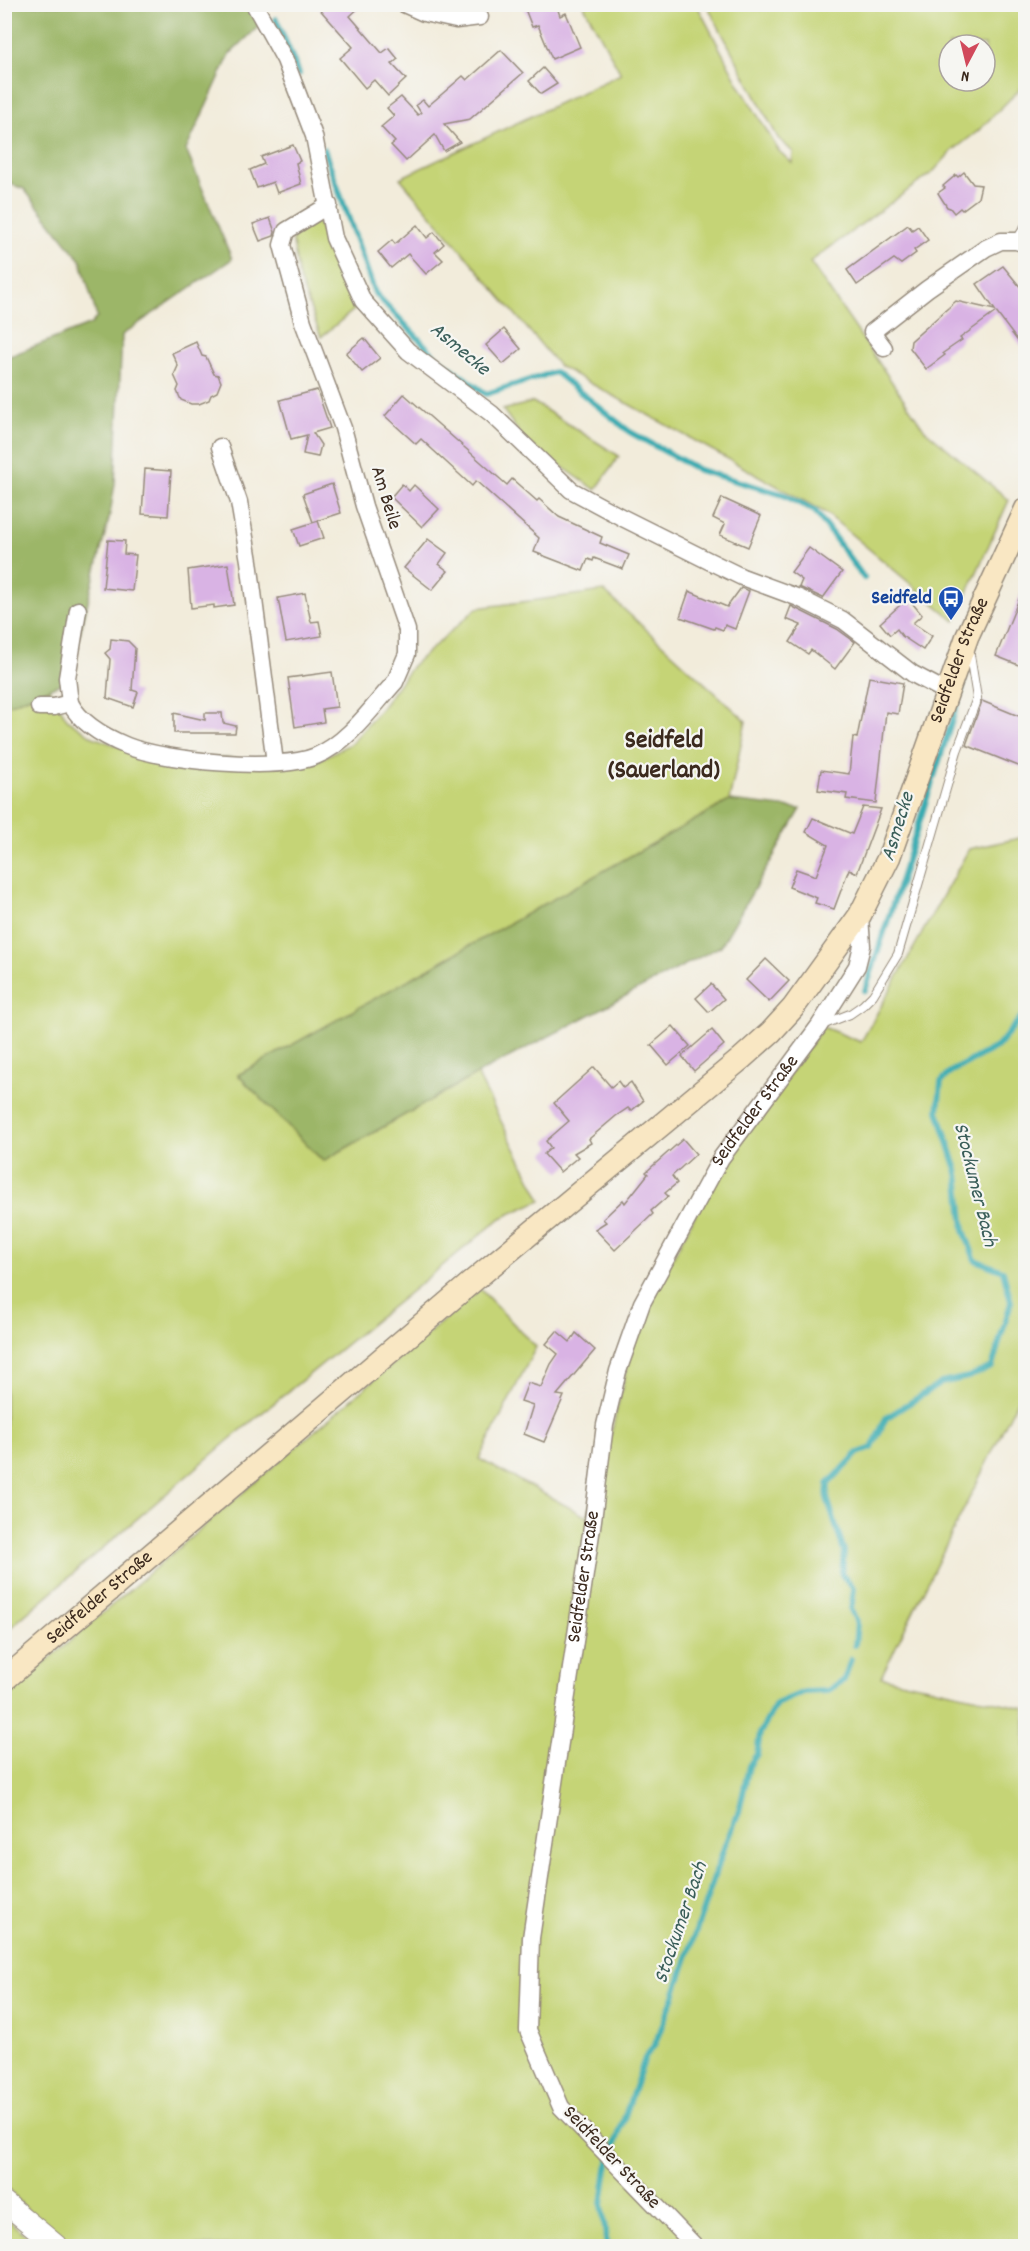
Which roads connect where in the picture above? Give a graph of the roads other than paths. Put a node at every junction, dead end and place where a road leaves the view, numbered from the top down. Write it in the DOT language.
graph roads {
  1 [pos="254,4"];
  2 [pos="404,4"];
  3 [pos="480,17"];
  4 [pos="329,205"];
  5 [pos="1026,225"];
  6 [pos="1021,243"];
  7 [pos="884,348"];
  8 [pos="220,447"];
  9 [pos="1026,509"];
  10 [pos="78,610"];
  11 [pos="967,637"];
  12 [pos="947,692"];
  13 [pos="70,703"];
  14 [pos="39,707"];
  15 [pos="275,763"];
  16 [pos="860,915"];
  17 [pos="819,1026"];
  18 [pos="4,1680"];
  19 [pos="4,2202"];
  20 [pos="57,2247"];
  21 [pos="695,2247"];
  1 -- 4 [label="street"];
  2 -- 3 [label="street"];
  4 -- 12 [label="street"];
  4 -- 15 [label="street, Am Beile"];
  5 -- 6 [label="lane"];
  6 -- 7 [label="street"];
  8 -- 15 [label="street"];
  9 -- 11 [label="main road, Seidfelder Straße"];
  10 -- 13 [label="street"];
  11 -- 12 [label="main road, Seidfelder Straße"];
  11 -- 17 [label="lane"];
  12 -- 16 [label="main road, Seidfelder Straße"];
  13 -- 14 [label="street"];
  13 -- 15 [label="street, Am Beile"];
  16 -- 17 [label="street, Seidfelder Straße"];
  16 -- 18 [label="main road, Seidfelder Straße"];
  17 -- 21 [label="street, Seidfelder Straße"];
  19 -- 20 [label="street"];
}
